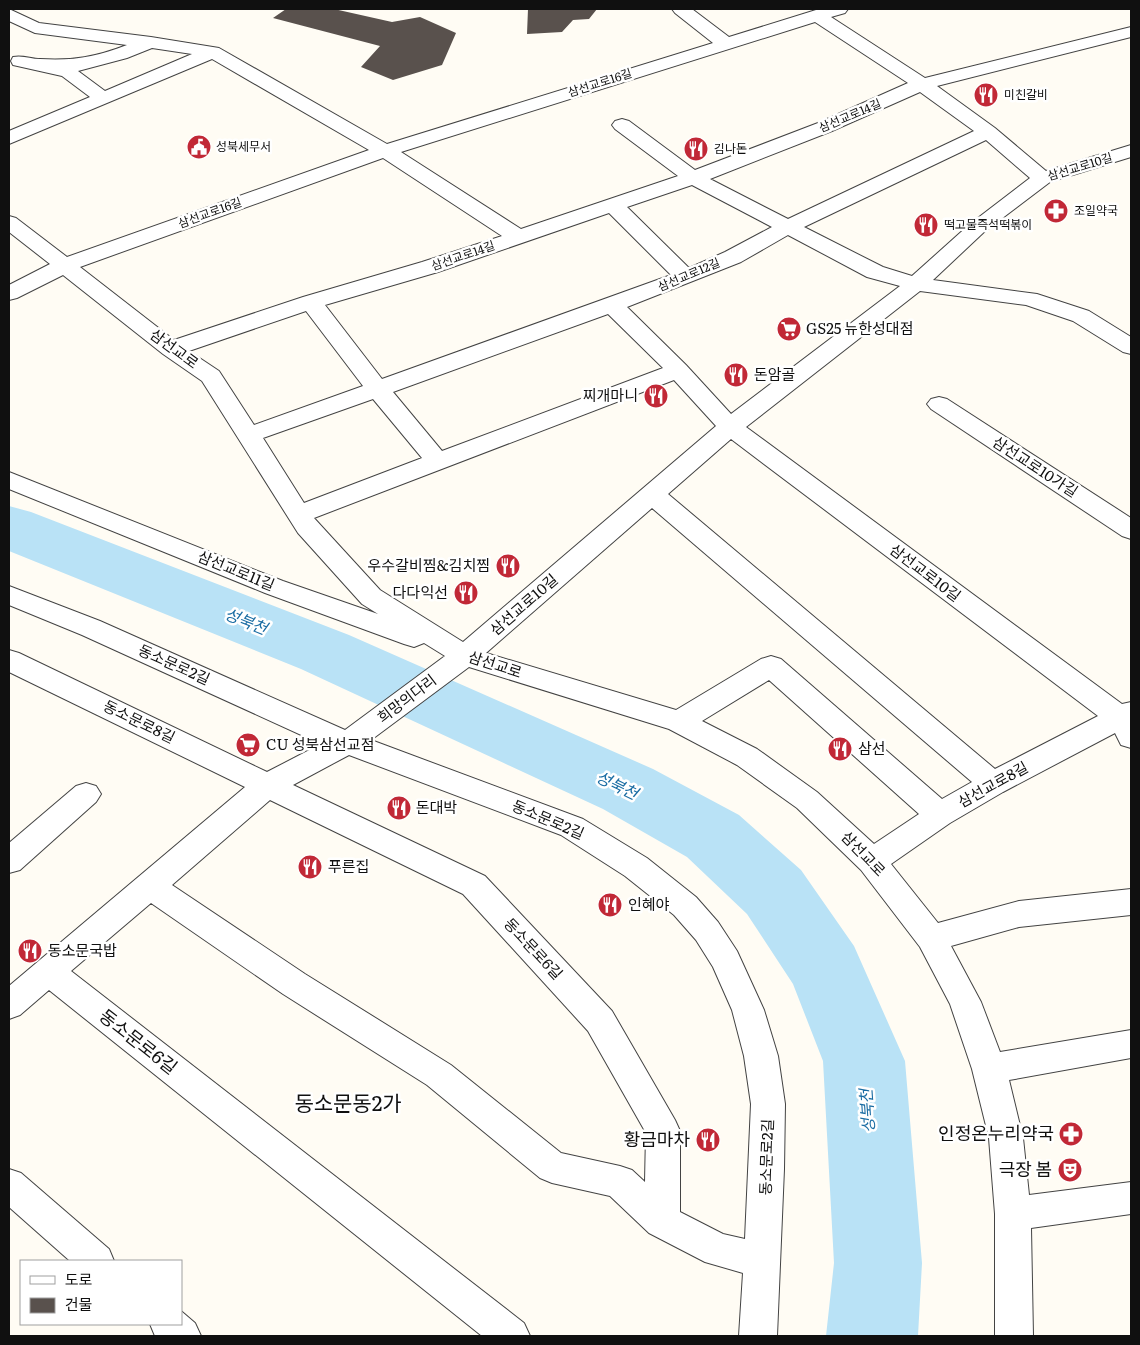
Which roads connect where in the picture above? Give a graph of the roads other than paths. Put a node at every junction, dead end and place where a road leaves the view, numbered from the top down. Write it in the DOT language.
graph roads {
  1 [pos="681,9"];
  2 [pos="839,9"];
  3 [pos="9,14"];
  4 [pos="816,14"];
  5 [pos="1131,32"];
  6 [pos="151,42"];
  7 [pos="725,43"];
  8 [pos="213,52"];
  9 [pos="20,61"];
  10 [pos="39,65"];
  11 [pos="922,84"];
  12 [pos="103,98"];
  13 [pos="622,125"];
  14 [pos="988,132"];
  15 [pos="9,138"];
  16 [pos="384,151"];
  17 [pos="1131,151"];
  18 [pos="692,178"];
  19 [pos="1043,178"];
  20 [pos="613,205"];
  21 [pos="9,222"];
  22 [pos="788,227"];
  23 [pos="519,237"];
  24 [pos="63,266"];
  25 [pos="686,277"];
  26 [pos="916,284"];
  27 [pos="9,293"];
  28 [pos="311,302"];
  29 [pos="612,305"];
  30 [pos="1131,347"];
  31 [pos="171,349"];
  32 [pos="678,370"];
  33 [pos="378,389"];
  34 [pos="939,404"];
  35 [pos="730,427"];
  36 [pos="249,435"];
  37 [pos="437,461"];
  38 [pos="9,480"];
  39 [pos="652,494"];
  40 [pos="299,514"];
  41 [pos="1131,530"];
  42 [pos="9,595"];
  43 [pos="9,660"];
  44 [pos="456,663"];
  45 [pos="679,722"];
  46 [pos="1127,722"];
  47 [pos="357,736"];
  48 [pos="268,784"];
  49 [pos="993,784"];
  50 [pos="86,794"];
  51 [pos="940,815"];
  52 [pos="9,861"];
  53 [pos="872,861"];
  54 [pos="150,886"];
  55 [pos="1131,902"];
  56 [pos="931,938"];
  57 [pos="48,970"];
  58 [pos="12,997"];
  59 [pos="1131,1044"];
  60 [pos="989,1069"];
  61 [pos="9,1185"];
  62 [pos="1131,1198"];
  63 [pos="1013,1214"];
  64 [pos="662,1221"];
  65 [pos="95,1260"];
  66 [pos="762,1260"];
  67 [pos="169,1325"];
  68 [pos="182,1336"];
  69 [pos="511,1336"];
  70 [pos="758,1336"];
  71 [pos="1014,1336"];
  1 -- 7 [label="street"];
  2 -- 4 [label="street, 삼선교로16길"];
  3 -- 6 [label="street"];
  4 -- 7 [label="street, 삼선교로16길"];
  4 -- 11 [label="street"];
  5 -- 11 [label="street, 삼선교로14길"];
  6 -- 8 [label="street"];
  6 -- 10 [label="street"];
  7 -- 16 [label="street, 삼선교로16길"];
  8 -- 12 [label="street"];
  8 -- 16 [label="street"];
  9 -- 10 [label="street"];
  10 -- 12 [label="street"];
  11 -- 14 [label="street"];
  11 -- 18 [label="street, 삼선교로14길"];
  12 -- 15 [label="street"];
  13 -- 18 [label="street"];
  14 -- 19 [label="street"];
  14 -- 22 [label="street, 삼선교로12길"];
  16 -- 23 [label="street"];
  16 -- 24 [label="street, 삼선교로16길"];
  17 -- 19 [label="street, 삼선교로10길"];
  18 -- 20 [label="street, 삼선교로14길"];
  18 -- 22 [label="street"];
  19 -- 26 [label="street, 삼선교로10길"];
  20 -- 23 [label="street, 삼선교로14길"];
  20 -- 25 [label="street"];
  21 -- 24 [label="street, 삼선교로"];
  22 -- 25 [label="street, 삼선교로12길"];
  22 -- 26 [label="street"];
  23 -- 28 [label="street, 삼선교로14길"];
  24 -- 27 [label="street"];
  24 -- 31 [label="street, 삼선교로"];
  25 -- 29 [label="street, 삼선교로12길"];
  26 -- 30 [label="street"];
  26 -- 35 [label="street, 삼선교로10길"];
  28 -- 31 [label="street, 삼선교로14길"];
  28 -- 33 [label="street"];
  29 -- 32 [label="street, 삼선교로10길"];
  29 -- 33 [label="street, 삼선교로12길"];
  31 -- 36 [label="street, 삼선교로"];
  32 -- 35 [label="street, 삼선교로10길"];
  32 -- 37 [label="street"];
  33 -- 36 [label="street, 삼선교로12길"];
  33 -- 37 [label="street"];
  34 -- 41 [label="street, 삼선교로10가길"];
  35 -- 39 [label="street, 삼선교로10길"];
  35 -- 46 [label="street, 삼선교로10길"];
  36 -- 40 [label="street, 삼선교로"];
  37 -- 40 [label="street"];
  38 -- 44 [label="street, 삼선교로11길"];
  39 -- 44 [label="street, 삼선교로10길"];
  39 -- 49 [label="street"];
  40 -- 44 [label="street, 삼선교로"];
  42 -- 47 [label="street, 동소문로2길"];
  43 -- 48 [label="street, 동소문로8길"];
  44 -- 45 [label="street, 삼선교로"];
  44 -- 47 [label="street, 희망의다리"];
  45 -- 51 [label="street"];
  45 -- 53 [label="street, 삼선교로"];
  46 -- 49 [label="street, 삼선교로8길"];
  47 -- 48 [label="street"];
  47 -- 66 [label="street, 동소문로2길"];
  48 -- 54 [label="street"];
  48 -- 64 [label="street, 동소문로6길"];
  49 -- 51 [label="street, 삼선교로8길"];
  50 -- 52 [label="street"];
  51 -- 53 [label="street, 삼선교로8길"];
  53 -- 56 [label="street, 삼선교로"];
  54 -- 57 [label="street"];
  54 -- 64 [label="street"];
  55 -- 56 [label="street"];
  56 -- 60 [label="street, 삼선교로"];
  57 -- 58 [label="street"];
  57 -- 69 [label="street, 동소문로6길"];
  59 -- 60 [label="street"];
  60 -- 63 [label="street, 삼선교로"];
  61 -- 65 [label="street"];
  62 -- 63 [label="street"];
  63 -- 71 [label="street, 삼선교로"];
  64 -- 66 [label="street"];
  66 -- 70 [label="street, 동소문로2길"];
  67 -- 68 [label="street"];
}
